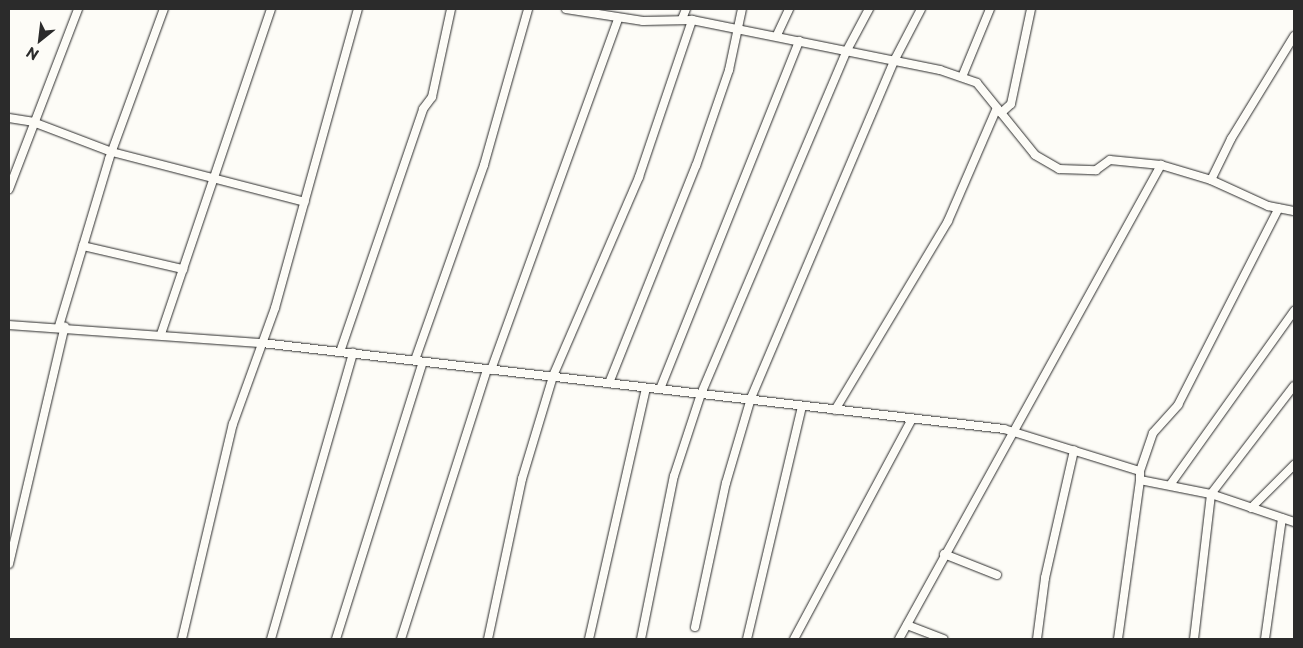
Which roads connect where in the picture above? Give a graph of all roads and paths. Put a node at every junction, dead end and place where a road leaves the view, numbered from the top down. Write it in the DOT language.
graph roads {
  1 [pos="78,9"];
  2 [pos="164,9"];
  3 [pos="271,9"];
  4 [pos="358,9"];
  5 [pos="451,9"];
  6 [pos="528,9"];
  7 [pos="566,9"];
  8 [pos="686,9"];
  9 [pos="742,9"];
  10 [pos="789,9"];
  11 [pos="869,9"];
  12 [pos="921,9"];
  13 [pos="990,9"];
  14 [pos="1031,9"];
  15 [pos="682,18"];
  16 [pos="618,19"];
  17 [pos="692,20"];
  18 [pos="736,27"];
  19 [pos="777,35"];
  20 [pos="1294,36"];
  21 [pos="800,41"];
  22 [pos="846,52"];
  23 [pos="895,59"];
  24 [pos="962,77"];
  25 [pos="999,110"];
  26 [pos="9,118"];
  27 [pos="32,122"];
  28 [pos="112,152"];
  29 [pos="1161,165"];
  30 [pos="213,179"];
  31 [pos="1212,180"];
  32 [pos="9,189"];
  33 [pos="305,202"];
  34 [pos="1279,208"];
  35 [pos="1294,212"];
  36 [pos="83,246"];
  37 [pos="183,269"];
  38 [pos="1294,311"];
  39 [pos="9,326"];
  40 [pos="62,326"];
  41 [pos="161,334"];
  42 [pos="262,343"];
  43 [pos="340,352"];
  44 [pos="353,353"];
  45 [pos="419,361"];
  46 [pos="489,369"];
  47 [pos="553,376"];
  48 [pos="609,383"];
  49 [pos="1294,386"];
  50 [pos="646,388"];
  51 [pos="660,389"];
  52 [pos="701,394"];
  53 [pos="751,398"];
  54 [pos="802,406"];
  55 [pos="835,410"];
  56 [pos="912,418"];
  57 [pos="1012,432"];
  58 [pos="1074,450"];
  59 [pos="1294,465"];
  60 [pos="1140,476"];
  61 [pos="1170,485"];
  62 [pos="1211,494"];
  63 [pos="1251,508"];
  64 [pos="1282,518"];
  65 [pos="1294,522"];
  66 [pos="944,554"];
  67 [pos="9,564"];
  68 [pos="997,575"];
  69 [pos="907,626"];
  70 [pos="695,627"];
  71 [pos="182,639"];
  72 [pos="271,639"];
  73 [pos="336,639"];
  74 [pos="401,639"];
  75 [pos="488,639"];
  76 [pos="589,639"];
  77 [pos="641,639"];
  78 [pos="747,639"];
  79 [pos="794,639"];
  80 [pos="899,639"];
  81 [pos="943,639"];
  82 [pos="1037,639"];
  83 [pos="1118,639"];
  84 [pos="1194,639"];
  85 [pos="1265,639"];
  1 -- 27 [label="street"];
  2 -- 28 [label="street"];
  3 -- 30 [label="street"];
  4 -- 33 [label="street"];
  5 -- 43 [label="street"];
  6 -- 45 [label="street"];
  7 -- 16 [label="street"];
  8 -- 15 [label="street"];
  9 -- 18 [label="street"];
  10 -- 19 [label="street"];
  11 -- 22 [label="street"];
  12 -- 23 [label="street"];
  13 -- 24 [label="street"];
  14 -- 25 [label="street"];
  15 -- 16 [label="street"];
  15 -- 17 [label="street"];
  16 -- 46 [label="street"];
  17 -- 18 [label="street"];
  17 -- 47 [label="street"];
  18 -- 19 [label="street"];
  18 -- 48 [label="street"];
  19 -- 21 [label="street"];
  20 -- 31 [label="street"];
  21 -- 22 [label="street"];
  21 -- 51 [label="street"];
  22 -- 23 [label="street"];
  22 -- 52 [label="street"];
  23 -- 24 [label="street"];
  23 -- 53 [label="street"];
  24 -- 25 [label="street"];
  25 -- 29 [label="street"];
  25 -- 55 [label="street"];
  26 -- 27 [label="street"];
  27 -- 28 [label="street"];
  27 -- 32 [label="street"];
  28 -- 30 [label="street"];
  28 -- 36 [label="street"];
  29 -- 31 [label="street"];
  29 -- 57 [label="street"];
  30 -- 33 [label="street"];
  30 -- 37 [label="street"];
  31 -- 34 [label="street"];
  33 -- 42 [label="street"];
  34 -- 35 [label="street"];
  34 -- 60 [label="street"];
  36 -- 37 [label="street"];
  36 -- 40 [label="street"];
  37 -- 41 [label="street"];
  38 -- 61 [label="street"];
  39 -- 40 [label="street"];
  40 -- 41 [label="street"];
  40 -- 67 [label="street"];
  41 -- 42 [label="street"];
  42 -- 43 [label="street"];
  42 -- 71 [label="street"];
  43 -- 44 [label="street"];
  44 -- 45 [label="street"];
  44 -- 72 [label="street"];
  45 -- 46 [label="street"];
  45 -- 73 [label="street"];
  46 -- 47 [label="street"];
  46 -- 74 [label="street"];
  47 -- 48 [label="street"];
  47 -- 75 [label="street"];
  48 -- 50 [label="street"];
  49 -- 62 [label="street"];
  50 -- 51 [label="street"];
  50 -- 76 [label="street"];
  51 -- 52 [label="street"];
  52 -- 53 [label="street"];
  52 -- 77 [label="street"];
  53 -- 54 [label="street"];
  53 -- 70 [label="street"];
  54 -- 55 [label="street"];
  54 -- 78 [label="street"];
  55 -- 56 [label="street"];
  56 -- 57 [label="street"];
  56 -- 79 [label="street"];
  57 -- 58 [label="street"];
  57 -- 66 [label="street"];
  58 -- 60 [label="street"];
  58 -- 82 [label="street"];
  59 -- 63 [label="street"];
  60 -- 61 [label="street"];
  60 -- 83 [label="street"];
  61 -- 62 [label="street"];
  62 -- 63 [label="street"];
  62 -- 84 [label="street"];
  63 -- 64 [label="street"];
  64 -- 65 [label="street"];
  64 -- 85 [label="street"];
  66 -- 68 [label="street"];
  66 -- 69 [label="street"];
  69 -- 80 [label="street"];
  69 -- 81 [label="street"];
}
